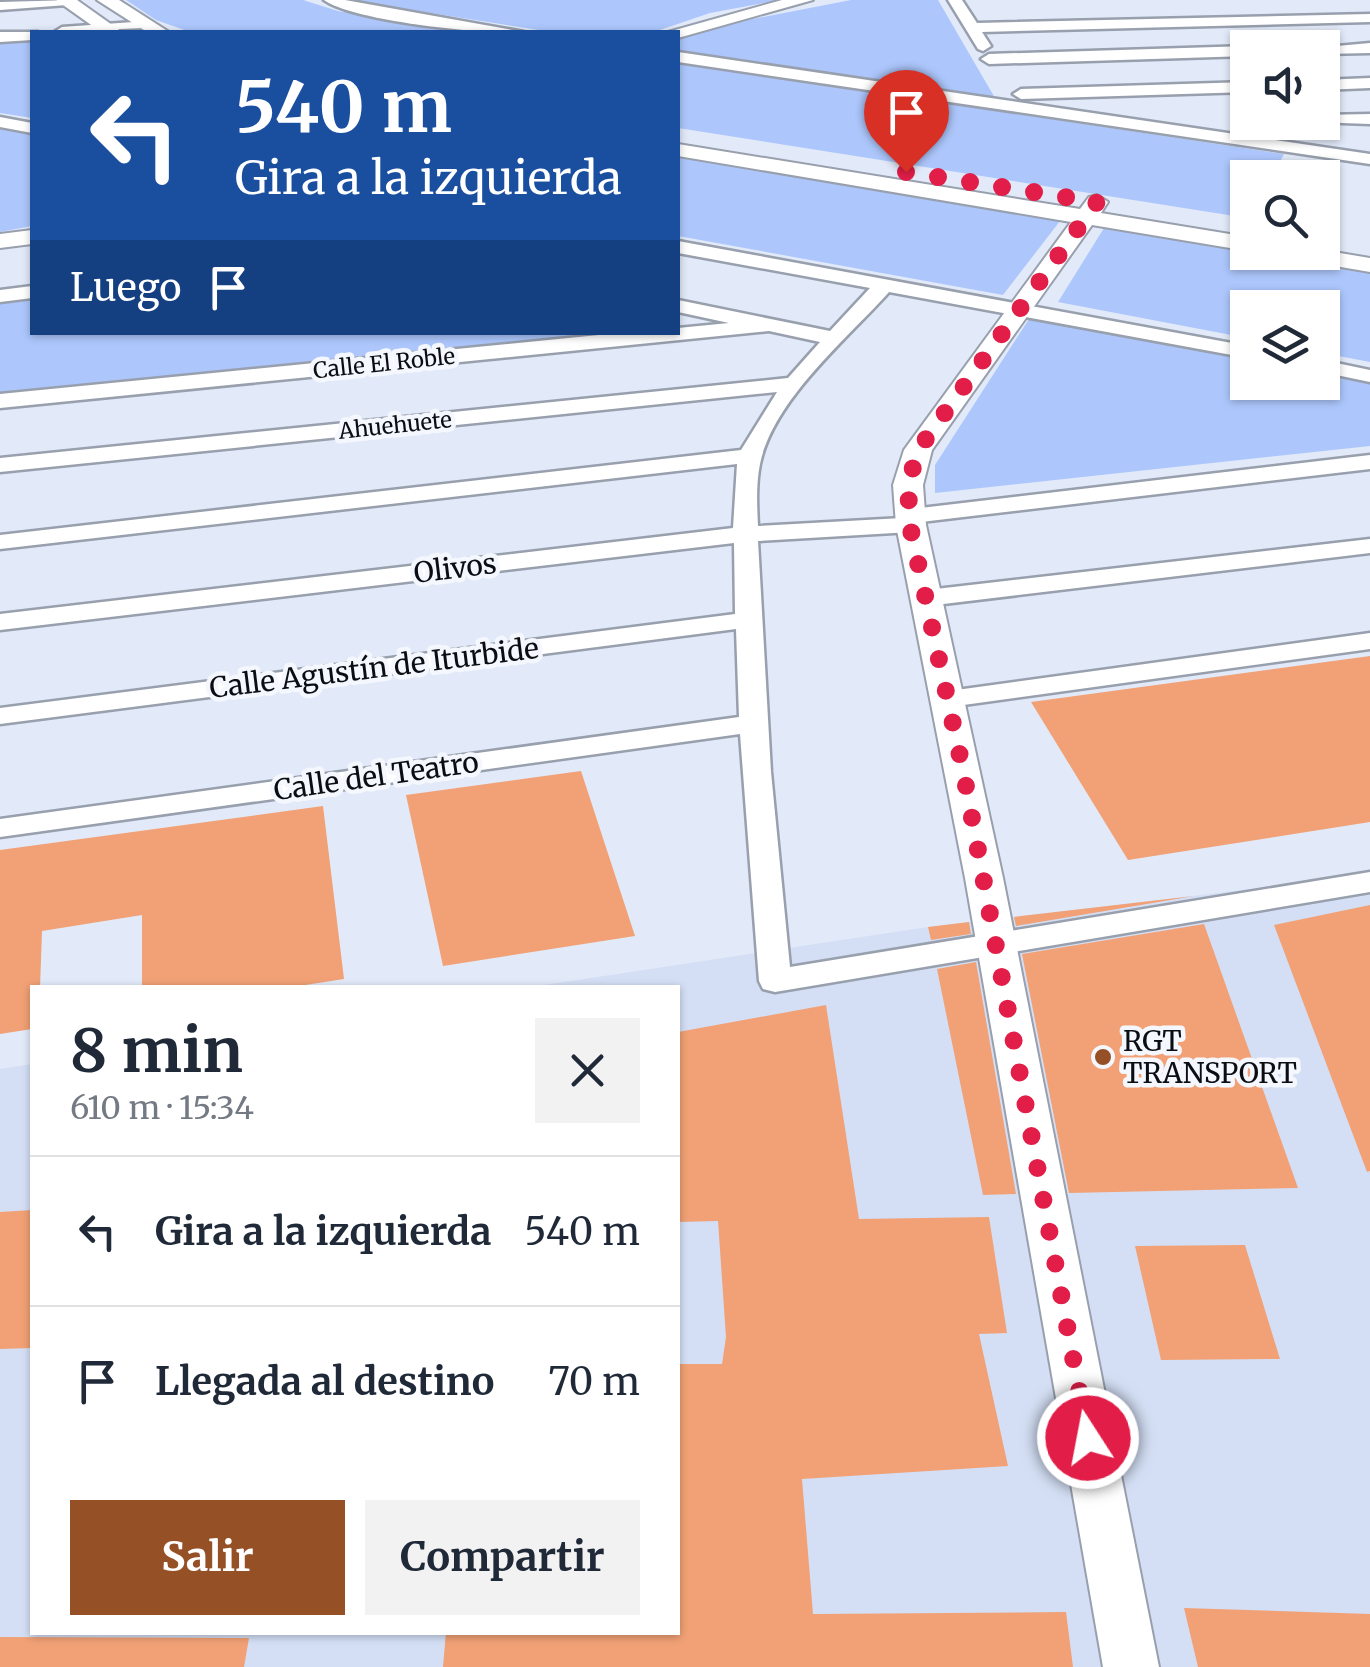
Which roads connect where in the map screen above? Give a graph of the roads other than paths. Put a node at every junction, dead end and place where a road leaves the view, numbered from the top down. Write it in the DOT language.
graph roads {
  1 [pos="106,0"];
  2 [pos="331,0"];
  3 [pos="804,0"];
  4 [pos="955,0"];
  5 [pos="66,1"];
  6 [pos="0,6"];
  7 [pos="1370,18"];
  8 [pos="151,28"];
  9 [pos="974,28"];
  10 [pos="109,30"];
  11 [pos="124,30"];
  12 [pos="502,30"];
  13 [pos="680,31"];
  14 [pos="30,34"];
  15 [pos="0,37"];
  16 [pos="1370,48"];
  17 [pos="1340,49"];
  18 [pos="1230,52"];
  19 [pos="680,56"];
  20 [pos="990,58"];
  21 [pos="1370,83"];
  22 [pos="1340,84"];
  23 [pos="1230,88"];
  24 [pos="1017,101"];
  25 [pos="1370,119"];
  26 [pos="1340,120"];
  27 [pos="0,122"];
  28 [pos="1230,123"];
  29 [pos="1141,126"];
  30 [pos="30,128"];
  31 [pos="680,135"];
  32 [pos="680,150"];
  33 [pos="1370,158"];
  34 [pos="1092,210"];
  35 [pos="1230,225"];
  36 [pos="30,237"];
  37 [pos="1230,240"];
  38 [pos="0,241"];
  39 [pos="1340,243"];
  40 [pos="680,247"];
  41 [pos="1370,248"];
  42 [pos="1340,260"];
  43 [pos="1370,266"];
  44 [pos="883,286"];
  45 [pos="30,292"];
  46 [pos="0,296"];
  47 [pos="680,306"];
  48 [pos="1018,310"];
  49 [pos="768,325"];
  50 [pos="680,334"];
  51 [pos="667,335"];
  52 [pos="838,338"];
  53 [pos="1230,349"];
  54 [pos="1340,370"];
  55 [pos="1370,376"];
  56 [pos="789,384"];
  57 [pos="0,401"];
  58 [pos="749,456"];
  59 [pos="1370,462"];
  60 [pos="0,465"];
  61 [pos="911,521"];
  62 [pos="746,534"];
  63 [pos="0,542"];
  64 [pos="1370,546"];
  65 [pos="927,598"];
  66 [pos="748,620"];
  67 [pos="0,622"];
  68 [pos="1370,641"];
  69 [pos="949,698"];
  70 [pos="0,716"];
  71 [pos="752,724"];
  72 [pos="0,828"];
  73 [pos="1370,882"];
  74 [pos="996,942"];
  75 [pos="1131,1667"];
  1 -- 8 [label="street"];
  2 -- 12 [label="street"];
  3 -- 13 [label="street"];
  4 -- 9 [label="street"];
  5 -- 6 [label="street"];
  5 -- 10 [label="street"];
  7 -- 9 [label="street"];
  8 -- 11 [label="street"];
  9 -- 20 [label="street"];
  14 -- 15 [label="street"];
  16 -- 17 [label="street"];
  18 -- 20 [label="street"];
  19 -- 24 [label="street"];
  20 -- 24 [label="street"];
  21 -- 22 [label="street"];
  23 -- 24 [label="street"];
  24 -- 29 [label="street"];
  25 -- 26 [label="street"];
  27 -- 30 [label="street"];
  28 -- 29 [label="street"];
  29 -- 33 [label="street"];
  31 -- 34 [label="street"];
  32 -- 34 [label="street"];
  34 -- 35 [label="street"];
  34 -- 37 [label="street"];
  34 -- 48 [label="street"];
  36 -- 38 [label="street"];
  39 -- 41 [label="street"];
  40 -- 44 [label="street"];
  42 -- 43 [label="street"];
  44 -- 48 [label="street"];
  44 -- 52 [label="street"];
  45 -- 46 [label="street"];
  47 -- 49 [label="street"];
  48 -- 53 [label="street"];
  48 -- 61 [label="street"];
  49 -- 50 [label="street, Calle El Roble"];
  49 -- 52 [label="street"];
  51 -- 57 [label="street, Calle El Roble"];
  52 -- 56 [label="street"];
  54 -- 55 [label="street"];
  56 -- 58 [label="street"];
  56 -- 60 [label="street, Ahuehuete"];
  58 -- 62 [label="street"];
  58 -- 63 [label="street"];
  59 -- 61 [label="street, Olivos"];
  61 -- 62 [label="street, Olivos"];
  61 -- 65 [label="street"];
  62 -- 66 [label="street"];
  62 -- 67 [label="street, Olivos"];
  64 -- 65 [label="street"];
  65 -- 69 [label="street"];
  66 -- 70 [label="street, Calle Agustín de Iturbide"];
  66 -- 71 [label="street"];
  68 -- 69 [label="street"];
  69 -- 74 [label="street"];
  71 -- 72 [label="street, Calle del Teatro"];
  71 -- 74 [label="street"];
  73 -- 74 [label="street"];
  74 -- 75 [label="street"];
}
